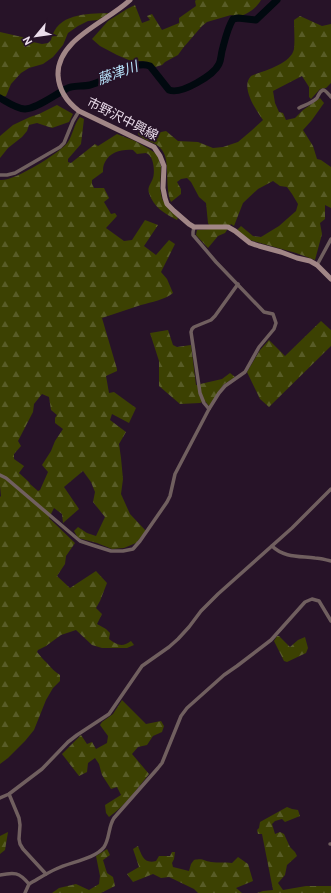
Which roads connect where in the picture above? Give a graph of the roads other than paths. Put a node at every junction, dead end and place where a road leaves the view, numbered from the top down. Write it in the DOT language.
graph roads {
  1 [pos="130,0"];
  2 [pos="331,97"];
  3 [pos="299,108"];
  4 [pos="79,111"];
  5 [pos="0,175"];
  6 [pos="194,227"];
  7 [pos="331,239"];
  8 [pos="317,265"];
  9 [pos="331,279"];
  10 [pos="238,284"];
  11 [pos="209,409"];
  12 [pos="0,475"];
  13 [pos="331,489"];
  14 [pos="272,546"];
  15 [pos="331,562"];
  16 [pos="331,621"];
  17 [pos="9,794"];
  18 [pos="0,798"];
  19 [pos="46,874"];
  20 [pos="0,875"];
  21 [pos="29,884"];
  22 [pos="26,893"];
  1 -- 4 [label="main road, 市野沢中興線"];
  2 -- 3 [label="street"];
  4 -- 5 [label="street"];
  4 -- 6 [label="main road, 市野沢中興線"];
  6 -- 8 [label="main road"];
  6 -- 10 [label="street"];
  7 -- 8 [label="street"];
  8 -- 9 [label="main road"];
  10 -- 11 [label="street"];
  10 -- 11 [label="street"];
  11 -- 12 [label="street"];
  13 -- 14 [label="street"];
  14 -- 15 [label="street"];
  14 -- 17 [label="street"];
  16 -- 19 [label="street"];
  17 -- 18 [label="street"];
  17 -- 19 [label="street"];
  19 -- 21 [label="street"];
  20 -- 21 [label="street"];
  21 -- 22 [label="street"];
}
